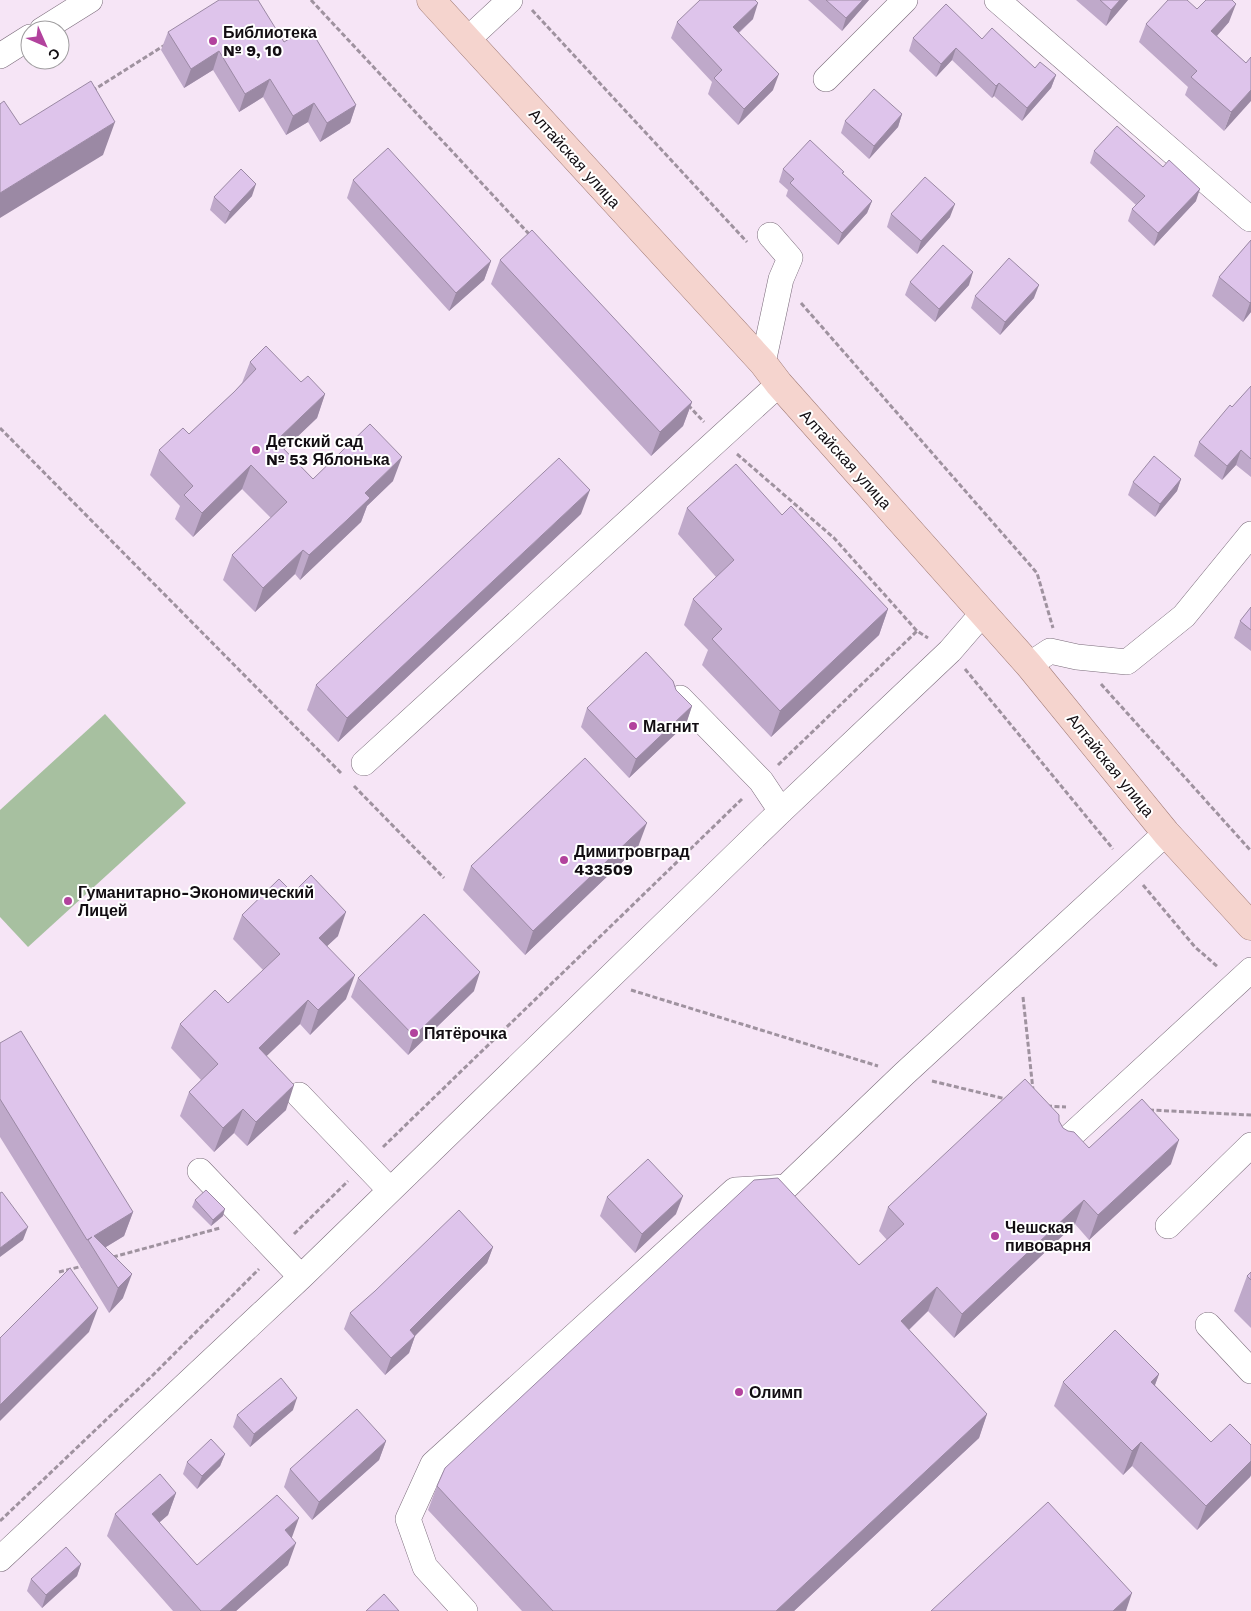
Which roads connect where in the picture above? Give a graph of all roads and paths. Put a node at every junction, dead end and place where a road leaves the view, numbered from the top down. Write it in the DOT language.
graph roads {
  1 [pos="90,0"];
  2 [pos="311,0"];
  3 [pos="431,0"];
  4 [pos="906,0"];
  5 [pos="997,0"];
  6 [pos="520,4"];
  7 [pos="58,20"];
  8 [pos="468,40"];
  9 [pos="168,42"];
  10 [pos="20,43"];
  11 [pos="0,56"];
  12 [pos="826,79"];
  13 [pos="84,96"];
  14 [pos="1250,218"];
  15 [pos="770,235"];
  16 [pos="532,237"];
  17 [pos="747,242"];
  18 [pos="781,279"];
  19 [pos="763,363"];
  20 [pos="779,384"];
  21 [pos="686,403"];
  22 [pos="0,428"];
  23 [pos="720,439"];
  24 [pos="1251,534"];
  25 [pos="982,614"];
  26 [pos="917,631"];
  27 [pos="950,651"];
  28 [pos="1077,656"];
  29 [pos="1029,665"];
  30 [pos="680,698"];
  31 [pos="364,763"];
  32 [pos="761,782"];
  33 [pos="781,811"];
  34 [pos="1166,833"];
  35 [pos="1251,851"];
  36 [pos="1128,868"];
  37 [pos="444,878"];
  38 [pos="1251,926"];
  39 [pos="1020,967"];
  40 [pos="1244,976"];
  41 [pos="299,1095"];
  42 [pos="1034,1096"];
  43 [pos="1064,1142"];
  44 [pos="1251,1145"];
  45 [pos="365,1164"];
  46 [pos="200,1171"];
  47 [pos="390,1190"];
  48 [pos="248,1221"];
  49 [pos="1168,1226"];
  50 [pos="276,1251"];
  51 [pos="106,1259"];
  52 [pos="88,1264"];
  53 [pos="59,1272"];
  54 [pos="301,1277"];
  55 [pos="1208,1325"];
  56 [pos="1251,1371"];
  57 [pos="0,1521"];
  58 [pos="0,1559"];
  59 [pos="465,1611"];
  1 -- 7 [label="street"];
  2 -- 16 [label="path"];
  3 -- 8 [label="main road, Алтайская улица"];
  4 -- 12 [label="street"];
  5 -- 14 [label="street"];
  6 -- 8 [label="street"];
  6 -- 17 [label="path"];
  8 -- 19 [label="main road, Алтайская улица"];
  9 -- 13 [label="path"];
  10 -- 11 [label="street"];
  15 -- 18 [label="street"];
  18 -- 19 [label="street"];
  18 -- 28 [label="path"];
  19 -- 20 [label="main road, Алтайская улица"];
  20 -- 23 [label="street"];
  20 -- 25 [label="main road, Алтайская улица"];
  21 -- 23 [label="path"];
  22 -- 37 [label="path"];
  23 -- 26 [label="path"];
  23 -- 31 [label="street"];
  24 -- 28 [label="street"];
  25 -- 27 [label="street"];
  25 -- 29 [label="main road, Алтайская улица"];
  26 -- 27 [label="path"];
  26 -- 32 [label="path"];
  27 -- 33 [label="street"];
  27 -- 36 [label="path"];
  28 -- 29 [label="street"];
  28 -- 35 [label="path"];
  29 -- 34 [label="main road, Алтайская улица"];
  30 -- 32 [label="street"];
  32 -- 33 [label="street"];
  32 -- 45 [label="path"];
  33 -- 47 [label="street"];
  34 -- 36 [label="street"];
  34 -- 38 [label="main road, Алтайская улица"];
  36 -- 39 [label="street"];
  36 -- 40 [label="path"];
  39 -- 42 [label="path"];
  39 -- 59 [label="street"];
  40 -- 43 [label="street"];
  41 -- 45 [label="street"];
  44 -- 49 [label="street"];
  45 -- 47 [label="street"];
  45 -- 50 [label="path"];
  46 -- 48 [label="street"];
  47 -- 54 [label="street"];
  48 -- 50 [label="street"];
  48 -- 51 [label="path"];
  50 -- 54 [label="street"];
  50 -- 57 [label="path"];
  52 -- 53 [label="path"];
  54 -- 58 [label="street"];
  55 -- 56 [label="street"];
}
